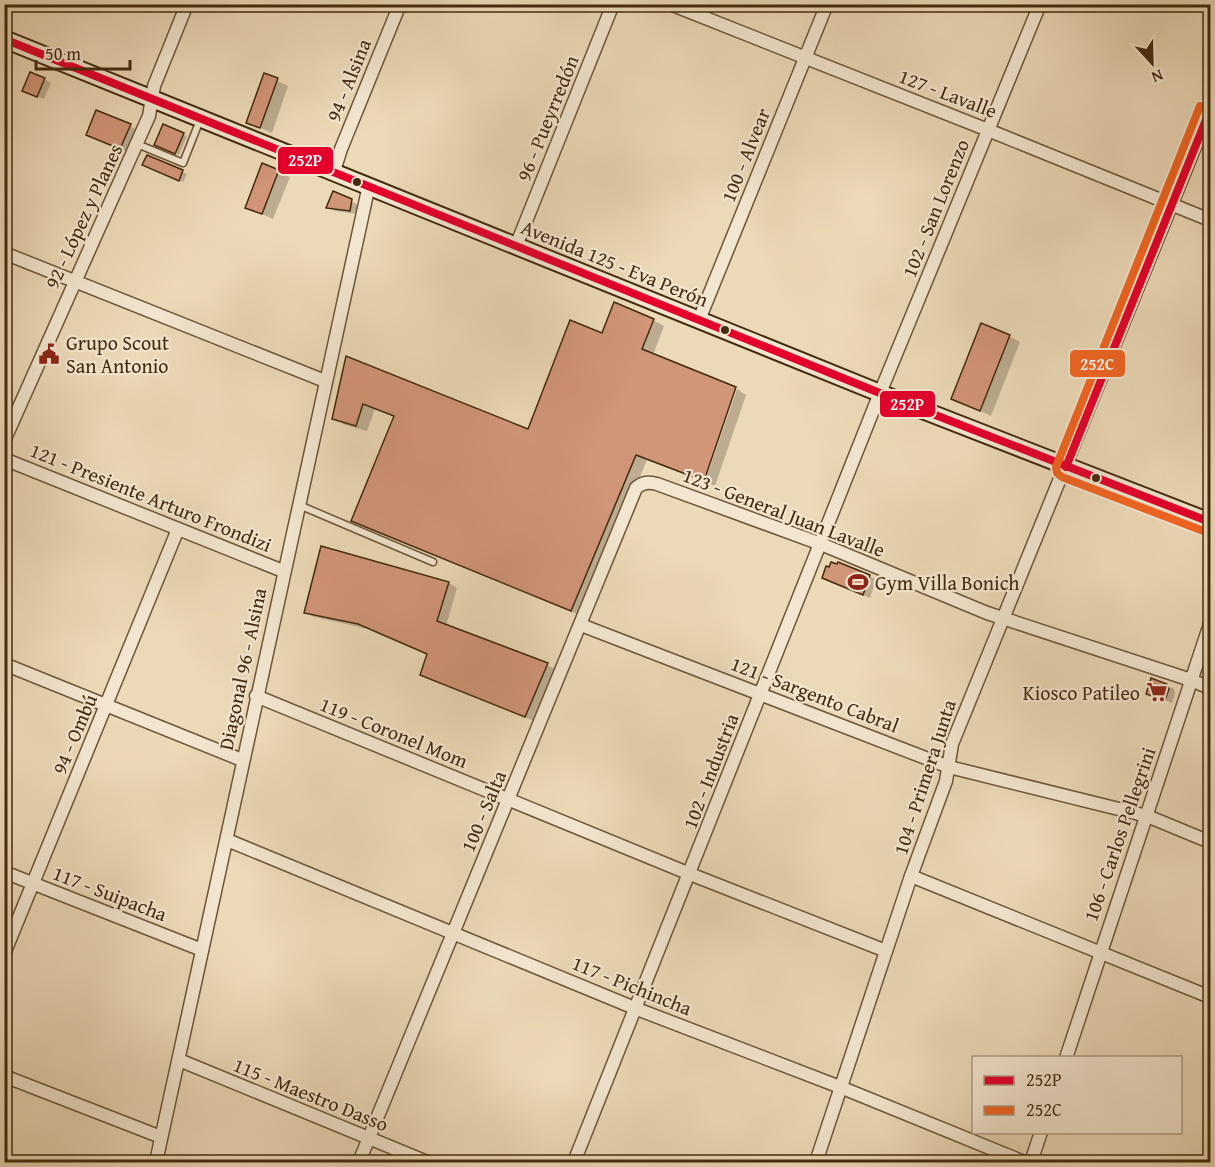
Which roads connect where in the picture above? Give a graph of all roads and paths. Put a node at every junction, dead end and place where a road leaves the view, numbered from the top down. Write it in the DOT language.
graph roads {
  1 [pos="187,4"];
  2 [pos="400,4"];
  3 [pos="613,4"];
  4 [pos="670,4"];
  5 [pos="827,4"];
  6 [pos="1040,4"];
  7 [pos="4,39"];
  8 [pos="805,58"];
  9 [pos="152,100"];
  10 [pos="1210,110"];
  11 [pos="200,119"];
  12 [pos="988,130"];
  13 [pos="137,144"];
  14 [pos="334,171"];
  15 [pos="369,185"];
  16 [pos="1173,205"];
  17 [pos="1210,220"];
  18 [pos="516,246"];
  19 [pos="4,253"];
  20 [pos="74,282"];
  21 [pos="699,320"];
  22 [pos="325,381"];
  23 [pos="880,393"];
  24 [pos="4,441"];
  25 [pos="4,459"];
  26 [pos="1066,467"];
  27 [pos="648,482"];
  28 [pos="298,505"];
  29 [pos="1210,522"];
  30 [pos="178,529"];
  31 [pos="821,544"];
  32 [pos="433,562"];
  33 [pos="284,571"];
  34 [pos="1003,619"];
  35 [pos="1210,624"];
  36 [pos="581,625"];
  37 [pos="4,664"];
  38 [pos="1191,680"];
  39 [pos="1210,688"];
  40 [pos="760,694"];
  41 [pos="256,696"];
  42 [pos="107,706"];
  43 [pos="242,760"];
  44 [pos="949,767"];
  45 [pos="509,800"];
  46 [pos="1147,816"];
  47 [pos="227,840"];
  48 [pos="1210,842"];
  49 [pos="4,872"];
  50 [pos="690,874"];
  51 [pos="911,876"];
  52 [pos="33,884"];
  53 [pos="453,934"];
  54 [pos="202,950"];
  55 [pos="886,951"];
  56 [pos="1100,952"];
  57 [pos="4,954"];
  58 [pos="1210,997"];
  59 [pos="637,1010"];
  60 [pos="1067,1056"];
  61 [pos="179,1060"];
  62 [pos="4,1076"];
  63 [pos="840,1087"];
  64 [pos="1040,1134"];
  65 [pos="161,1137"];
  66 [pos="368,1138"];
  67 [pos="156,1162"];
  68 [pos="359,1162"];
  69 [pos="428,1162"];
  70 [pos="574,1162"];
  71 [pos="816,1162"];
  72 [pos="1024,1162"];
  73 [pos="1031,1162"];
  1 -- 9 [label="street, 92 - López y Planes"];
  2 -- 14 [label="street, 94 - Alsina"];
  3 -- 18 [label="street, 96 - Pueyrredón"];
  4 -- 8 [label="street, 127 - Lavalle"];
  5 -- 8 [label="street, 100 - Alvear"];
  6 -- 12 [label="street, 102 - San Lorenzo"];
  7 -- 9 [label="main road, Avenida 125 - Eva Perón"];
  8 -- 12 [label="street, 127 - Lavalle"];
  8 -- 21 [label="street, 100 - Alvear"];
  9 -- 11 [label="main road, Avenida 125 - Eva Perón"];
  9 -- 13 [label="street, 92 - López y Planes"];
  10 -- 16 [label="street, 104 - Primera Junta"];
  11 -- 13 [label="lane"];
  11 -- 14 [label="main road, Avenida 125 - Eva Perón"];
  12 -- 16 [label="street, 127 - Lavalle"];
  12 -- 23 [label="street, 102 - San Lorenzo"];
  13 -- 20 [label="street, 92 - López y Planes"];
  14 -- 15 [label="main road, Avenida 125 - Eva Perón"];
  15 -- 18 [label="main road, Avenida 125 - Eva Perón"];
  15 -- 22 [label="street, Diagonal 96 - Alsina"];
  16 -- 17 [label="street, 127 - Lavalle"];
  16 -- 26 [label="street, 104 - Primera Junta"];
  18 -- 21 [label="main road, Avenida 125 - Eva Perón"];
  19 -- 20 [label="street"];
  20 -- 22 [label="street"];
  20 -- 24 [label="street, 92 - López y Planes"];
  21 -- 23 [label="main road, Avenida 125 - Eva Perón"];
  22 -- 28 [label="street, Diagonal 96 - Alsina"];
  23 -- 26 [label="main road, Avenida 125 - Eva Perón"];
  23 -- 31 [label="street, 102 - Industria"];
  25 -- 30 [label="street, 121 - Presiente Arturo Frondizi"];
  26 -- 29 [label="main road, Avenida 125 - Eva Perón"];
  26 -- 34 [label="street, 104 - Primera Junta"];
  27 -- 31 [label="street, 123 - General Juan Lavalle"];
  27 -- 36 [label="street, 100 - Salta"];
  28 -- 32 [label="lane"];
  28 -- 33 [label="street, Diagonal 96 - Alsina"];
  30 -- 33 [label="street, 121 - Presiente Arturo Frondizi"];
  30 -- 42 [label="street, 94 - Ombú"];
  31 -- 34 [label="street, 123 - General Juan Lavalle"];
  31 -- 40 [label="street, 102 - Industria"];
  33 -- 41 [label="street, Diagonal 96 - Alsina"];
  34 -- 38 [label="street, 123 - General Juan Lavalle"];
  34 -- 44 [label="street, 104 - Primera Junta"];
  35 -- 38 [label="street, 106 - Carlos Pellegrini"];
  36 -- 40 [label="street, 121 - Sargento Cabral"];
  36 -- 45 [label="street, 100 - Salta"];
  37 -- 42 [label="street"];
  38 -- 39 [label="street, 123 - General Juan Lavalle"];
  38 -- 46 [label="street, 106 - Carlos Pellegrini"];
  40 -- 44 [label="street, 121 - Sargento Cabral"];
  40 -- 50 [label="street, 102 - Industria"];
  41 -- 43 [label="street, Diagonal 96 - Alsina"];
  41 -- 45 [label="street, 119 - Coronel Mom"];
  42 -- 43 [label="street"];
  42 -- 52 [label="street, 94 - Ombú"];
  43 -- 47 [label="street, Diagonal 96 - Alsina"];
  44 -- 46 [label="street, 121 - Sargento Cabral"];
  44 -- 51 [label="street, 104 - Primera Junta"];
  45 -- 50 [label="street, 119 - Coronel Mom"];
  45 -- 53 [label="street, 100 - Salta"];
  46 -- 48 [label="street, 121 - Sargento Cabral"];
  46 -- 56 [label="street, 106 - Carlos Pellegrini"];
  47 -- 53 [label="street, 117 - Pichincha"];
  47 -- 54 [label="street, Diagonal 96 - Alsina"];
  49 -- 52 [label="street, 117 - Suipacha"];
  50 -- 55 [label="street, 119 - Coronel Mom"];
  50 -- 59 [label="street, 102 - Industria"];
  51 -- 55 [label="street, 104 - Primera Junta"];
  51 -- 56 [label="street"];
  52 -- 54 [label="street, 117 - Suipacha"];
  52 -- 57 [label="street, 94 - Ombú"];
  53 -- 59 [label="street, 117 - Pichincha"];
  53 -- 66 [label="street, 100 - Salta"];
  54 -- 61 [label="street, Diagonal 96 - Alsina"];
  55 -- 63 [label="street, 104 - Primera Junta"];
  56 -- 58 [label="street"];
  56 -- 60 [label="street, 106 - Carlos Pellegrini"];
  59 -- 63 [label="street, 117 - Pichincha"];
  59 -- 70 [label="street, 102 - Industria"];
  61 -- 65 [label="street, Diagonal 96 - Alsina"];
  61 -- 66 [label="street, 115 - Maestro Dasso"];
  62 -- 65 [label="street"];
  63 -- 71 [label="street, 104 - Primera Junta"];
  63 -- 72 [label="street, 117 - Pichincha"];
  64 -- 73 [label="street"];
  65 -- 67 [label="street, Diagonal 96 - Alsina"];
  66 -- 68 [label="street, 100 - Salta"];
  66 -- 69 [label="street, 115 - Maestro Dasso"];
}
